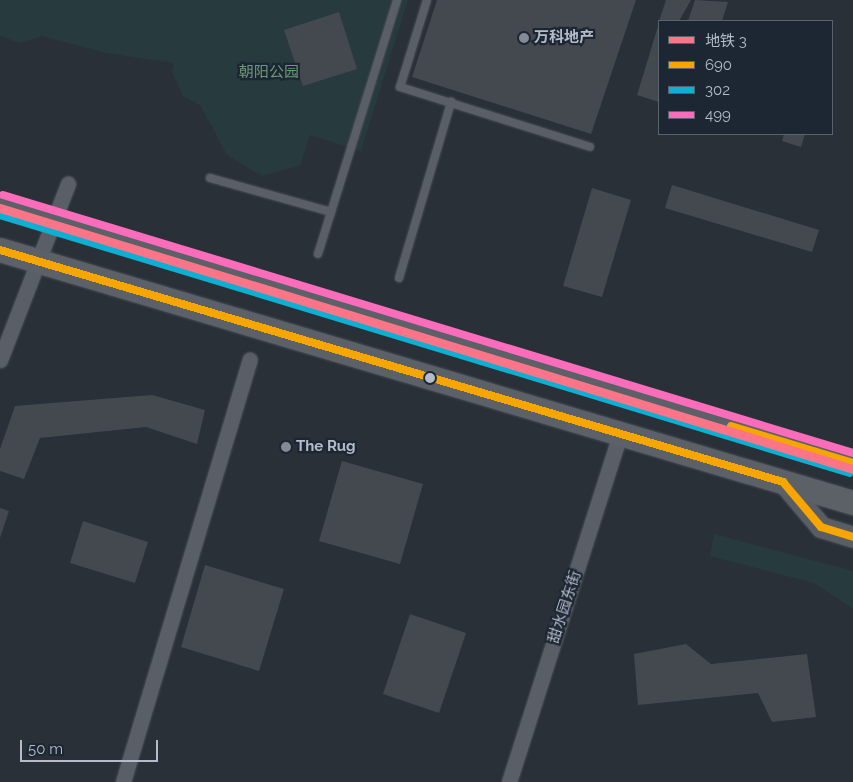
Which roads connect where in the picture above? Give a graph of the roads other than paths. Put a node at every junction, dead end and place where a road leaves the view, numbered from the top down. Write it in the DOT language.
graph roads {
  1 [pos="397,0"];
  2 [pos="427,0"];
  3 [pos="451,102"];
  4 [pos="590,147"];
  5 [pos="210,178"];
  6 [pos="68,184"];
  7 [pos="0,205"];
  8 [pos="331,212"];
  9 [pos="54,222"];
  10 [pos="0,250"];
  11 [pos="318,254"];
  12 [pos="38,262"];
  13 [pos="399,278"];
  14 [pos="0,360"];
  15 [pos="250,360"];
  16 [pos="620,432"];
  17 [pos="853,463"];
  18 [pos="783,482"];
  19 [pos="853,503"];
  20 [pos="853,537"];
  21 [pos="123,782"];
  22 [pos="509,782"];
  1 -- 8 [label="lane"];
  2 -- 3 [label="lane"];
  3 -- 4 [label="lane"];
  3 -- 13 [label="lane"];
  5 -- 8 [label="lane"];
  6 -- 9 [label="street"];
  7 -- 9 [label="main road"];
  8 -- 11 [label="lane"];
  9 -- 12 [label="street"];
  9 -- 17 [label="main road"];
  10 -- 12 [label="main road"];
  12 -- 14 [label="street"];
  12 -- 16 [label="main road"];
  15 -- 21 [label="street"];
  16 -- 18 [label="main road"];
  16 -- 22 [label="street, 甜水园东街"];
  18 -- 19 [label="main road"];
  18 -- 20 [label="street"];
}
